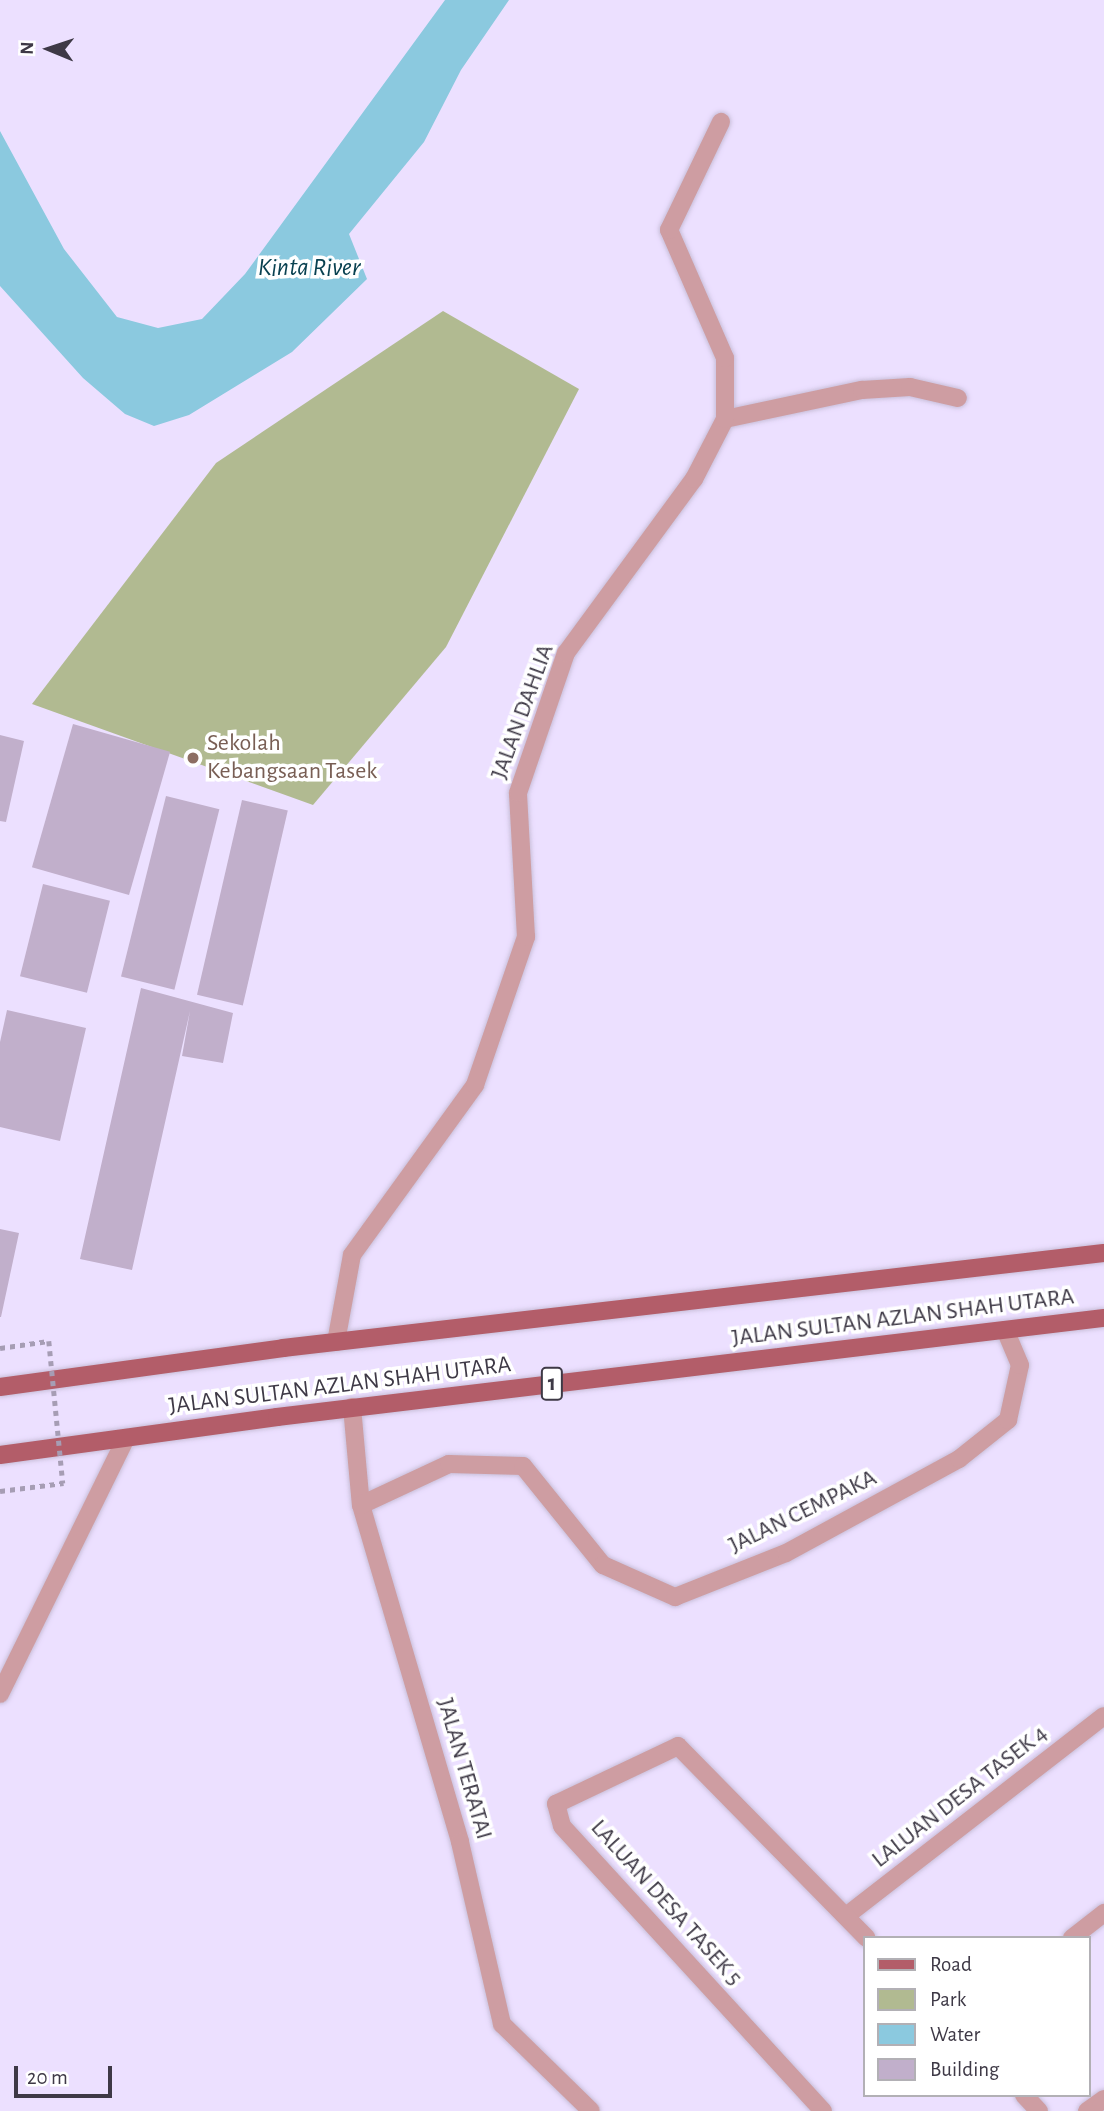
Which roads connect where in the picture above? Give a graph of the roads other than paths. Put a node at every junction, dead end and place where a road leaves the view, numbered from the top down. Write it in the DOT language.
graph roads {
  1 [pos="721,121"];
  2 [pos="958,398"];
  3 [pos="725,419"];
  4 [pos="1104,1253"];
  5 [pos="1104,1318"];
  6 [pos="1005,1330"];
  7 [pos="336,1342"];
  8 [pos="0,1387"];
  9 [pos="352,1407"];
  10 [pos="126,1438"];
  11 [pos="0,1455"];
  12 [pos="361,1505"];
  13 [pos="0,1694"];
  14 [pos="1104,1716"];
  15 [pos="1104,1913"];
  16 [pos="845,1916"];
  17 [pos="865,1936"];
  18 [pos="1075,1936"];
  19 [pos="1026,2097"];
  20 [pos="1104,2099"];
  21 [pos="591,2111"];
  22 [pos="823,2111"];
  23 [pos="1039,2111"];
  24 [pos="1087,2111"];
  1 -- 3 [label="street, JALAN DAHLIA"];
  2 -- 3 [label="street"];
  3 -- 7 [label="street, JALAN DAHLIA"];
  4 -- 7 [label="main road, JALAN SULTAN AZLAN SHAH UTARA"];
  5 -- 6 [label="main road, JALAN SULTAN AZLAN SHAH UTARA / 1"];
  6 -- 9 [label="main road, JALAN SULTAN AZLAN SHAH UTARA / 1"];
  6 -- 12 [label="street, JALAN CEMPAKA"];
  7 -- 8 [label="main road, JALAN SULTAN AZLAN SHAH UTARA"];
  9 -- 10 [label="main road, JALAN SULTAN AZLAN SHAH UTARA / 1"];
  9 -- 12 [label="street, JALAN TERATAI"];
  10 -- 11 [label="main road, JALAN SULTAN AZLAN SHAH UTARA / 1"];
  10 -- 13 [label="street"];
  12 -- 21 [label="street, JALAN TERATAI"];
  14 -- 16 [label="street, LALUAN DESA TASEK 4"];
  15 -- 18 [label="street"];
  16 -- 17 [label="street, LALUAN DESA TASEK 5"];
  16 -- 22 [label="street, LALUAN DESA TASEK 5"];
  19 -- 23 [label="street"];
  20 -- 24 [label="street"];
}
